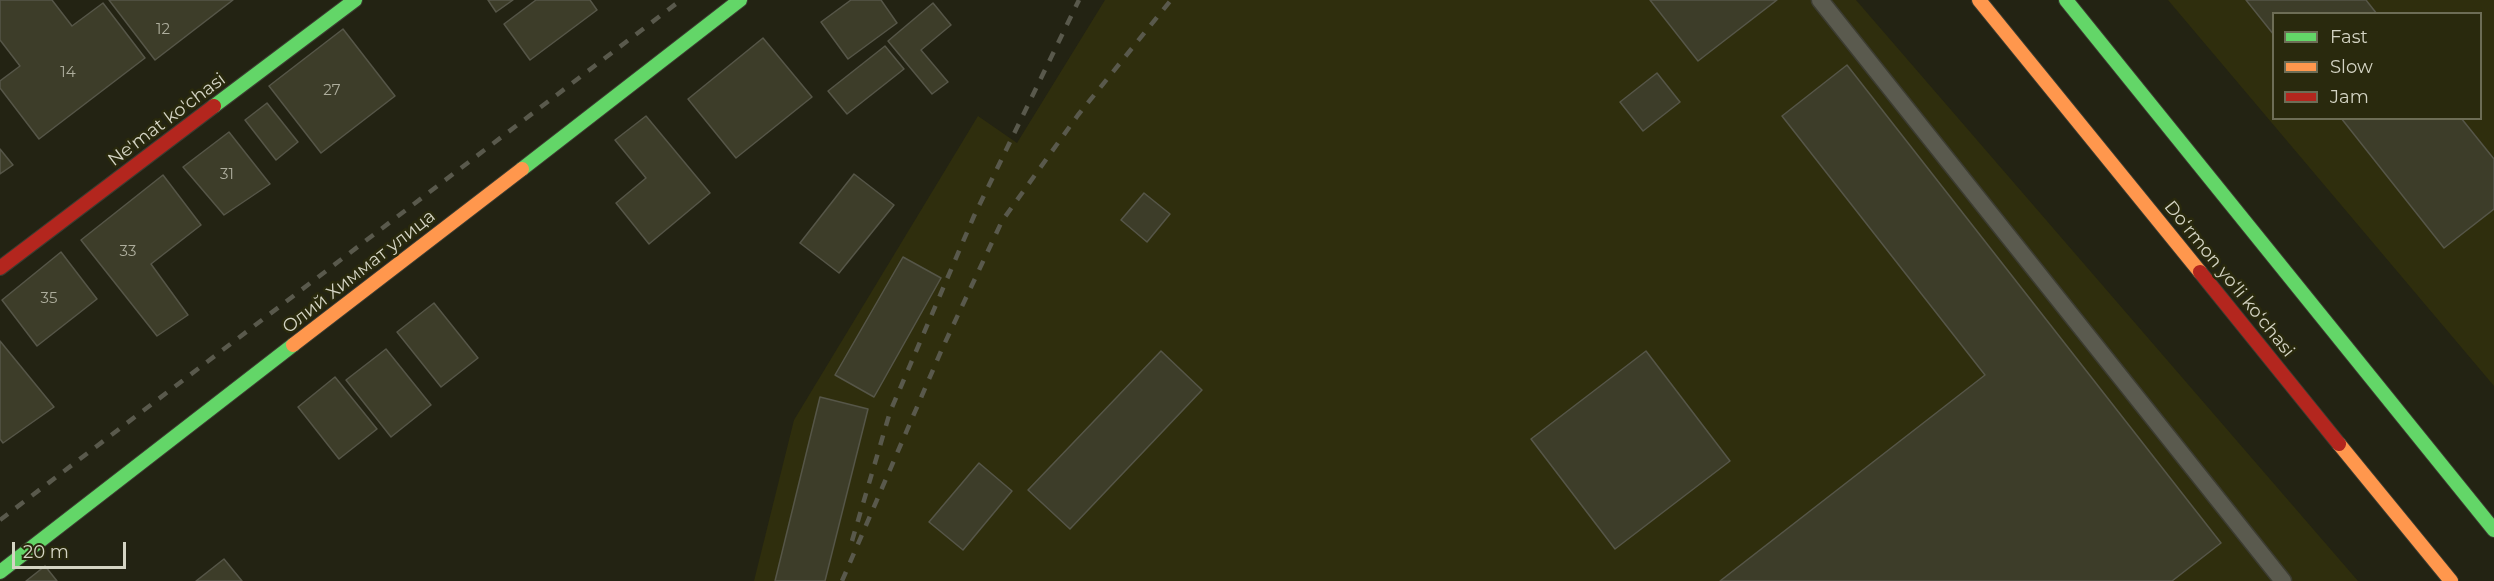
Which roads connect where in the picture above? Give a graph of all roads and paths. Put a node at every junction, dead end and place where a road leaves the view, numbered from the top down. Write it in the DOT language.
graph roads {
  1 [pos="355,0"];
  2 [pos="740,0"];
  3 [pos="1820,0"];
  4 [pos="1979,0"];
  5 [pos="2066,0"];
  6 [pos="0,268"];
  7 [pos="2494,530"];
  8 [pos="0,572"];
  9 [pos="2283,581"];
  10 [pos="2451,581"];
  1 -- 6 [label="main road, Ne'mat ko'chasi"];
  2 -- 8 [label="main road, Олий Химмат улица"];
  3 -- 9 [label="lane"];
  4 -- 10 [label="main road, Do‘rmon yo‘li ko‘chasi"];
  5 -- 7 [label="main road"];
}
